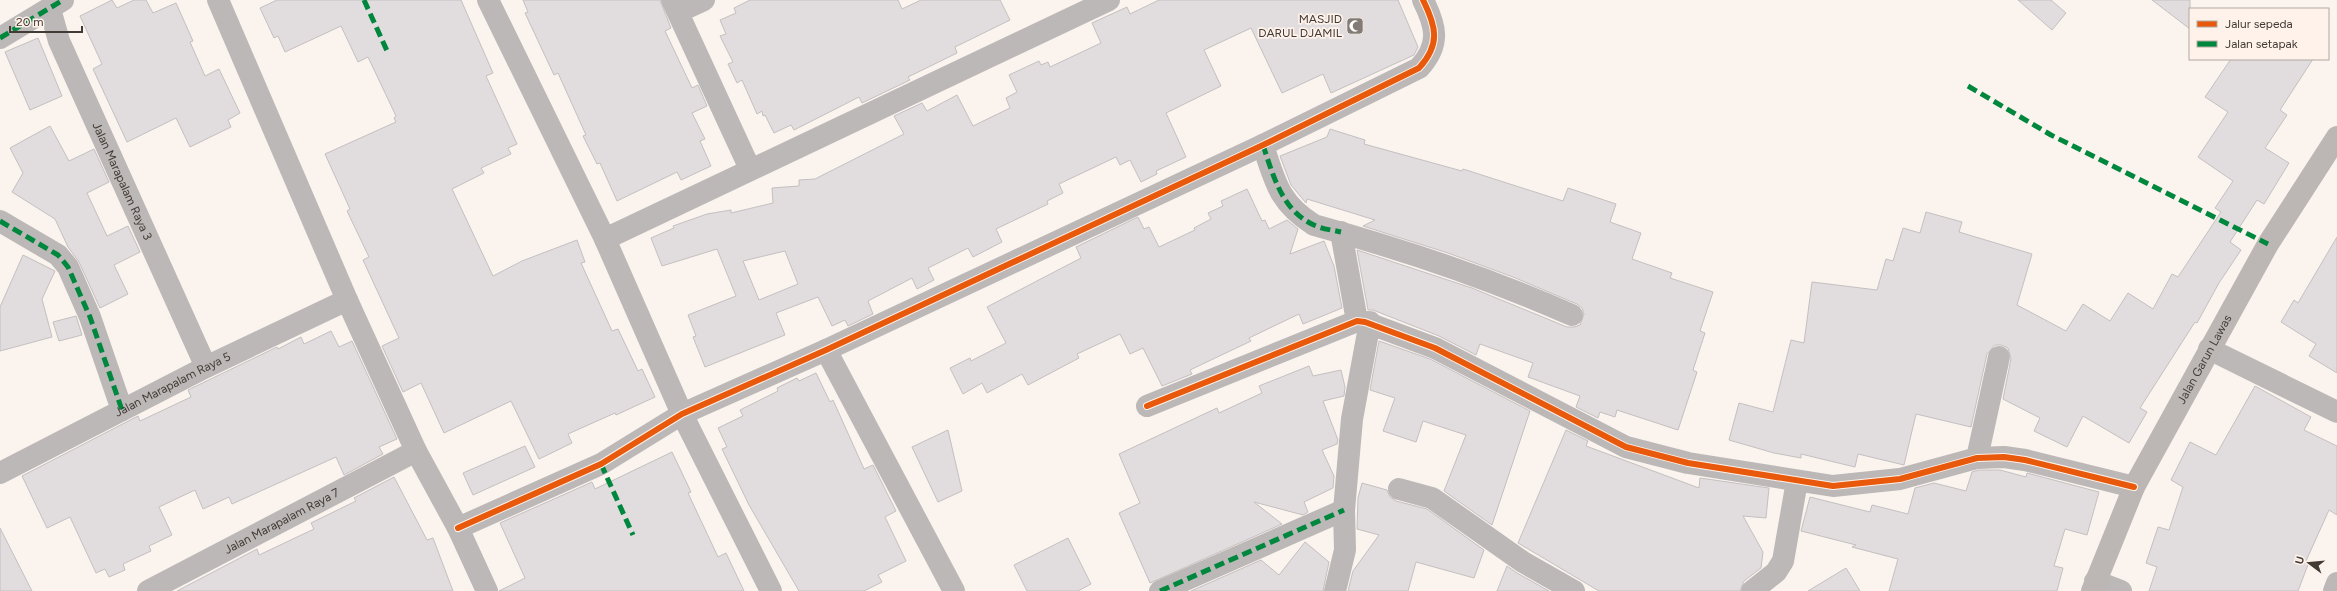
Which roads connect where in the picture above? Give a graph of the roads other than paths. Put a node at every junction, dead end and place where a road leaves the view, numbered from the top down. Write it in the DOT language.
graph roads {
  1 [pos="218,0"];
  2 [pos="488,0"];
  3 [pos="704,0"];
  4 [pos="1109,0"];
  5 [pos="1423,0"];
  6 [pos="57,4"];
  7 [pos="675,6"];
  8 [pos="0,38"];
  9 [pos="2337,137"];
  10 [pos="1263,145"];
  11 [pos="750,169"];
  12 [pos="0,221"];
  13 [pos="1341,232"];
  14 [pos="605,239"];
  15 [pos="347,300"];
  16 [pos="1572,315"];
  17 [pos="1364,322"];
  18 [pos="826,350"];
  19 [pos="2209,350"];
  20 [pos="1999,357"];
  21 [pos="206,367"];
  22 [pos="1147,406"];
  23 [pos="122,410"];
  24 [pos="2337,412"];
  25 [pos="682,414"];
  26 [pos="416,451"];
  27 [pos="1977,458"];
  28 [pos="0,473"];
  29 [pos="1797,481"];
  30 [pos="2134,487"];
  31 [pos="1399,489"];
  32 [pos="1344,510"];
  33 [pos="458,528"];
  34 [pos="2337,583"];
  35 [pos="2094,586"];
  36 [pos="148,591"];
  37 [pos="487,591"];
  38 [pos="771,591"];
  39 [pos="954,591"];
  40 [pos="1160,591"];
  41 [pos="1335,591"];
  42 [pos="1574,591"];
  43 [pos="1752,591"];
  44 [pos="2121,591"];
  45 [pos="2334,591"];
  1 -- 15 [label="street"];
  2 -- 14 [label="street"];
  3 -- 7 [label="street"];
  4 -- 11 [label="street"];
  5 -- 10 [label="street"];
  6 -- 8 [label="street"];
  6 -- 21 [label="street, Jalan Marapalam Raya 3"];
  7 -- 11 [label="street"];
  9 -- 19 [label="main road, Jalan Garun Lawas"];
  10 -- 13 [label="street"];
  10 -- 18 [label="street"];
  11 -- 14 [label="street"];
  12 -- 23 [label="street"];
  13 -- 16 [label="street"];
  13 -- 17 [label="street"];
  14 -- 25 [label="street"];
  15 -- 21 [label="street, Jalan Marapalam Raya 5"];
  15 -- 26 [label="street"];
  17 -- 22 [label="street"];
  17 -- 29 [label="street"];
  17 -- 32 [label="street"];
  18 -- 25 [label="street"];
  18 -- 39 [label="street"];
  19 -- 24 [label="street"];
  19 -- 30 [label="main road, Jalan Garun Lawas"];
  20 -- 27 [label="street"];
  21 -- 23 [label="street, Jalan Marapalam Raya 5"];
  23 -- 28 [label="street, Jalan Marapalam Raya 5"];
  25 -- 33 [label="street"];
  25 -- 38 [label="street"];
  26 -- 33 [label="street"];
  26 -- 36 [label="street, Jalan Marapalam Raya 7"];
  27 -- 29 [label="street"];
  27 -- 30 [label="street"];
  29 -- 43 [label="street"];
  30 -- 35 [label="main road, Jalan Garun Lawas"];
  31 -- 42 [label="street"];
  32 -- 40 [label="street"];
  32 -- 41 [label="street"];
  33 -- 37 [label="street"];
  34 -- 45 [label="street"];
  35 -- 44 [label="street"];
}
